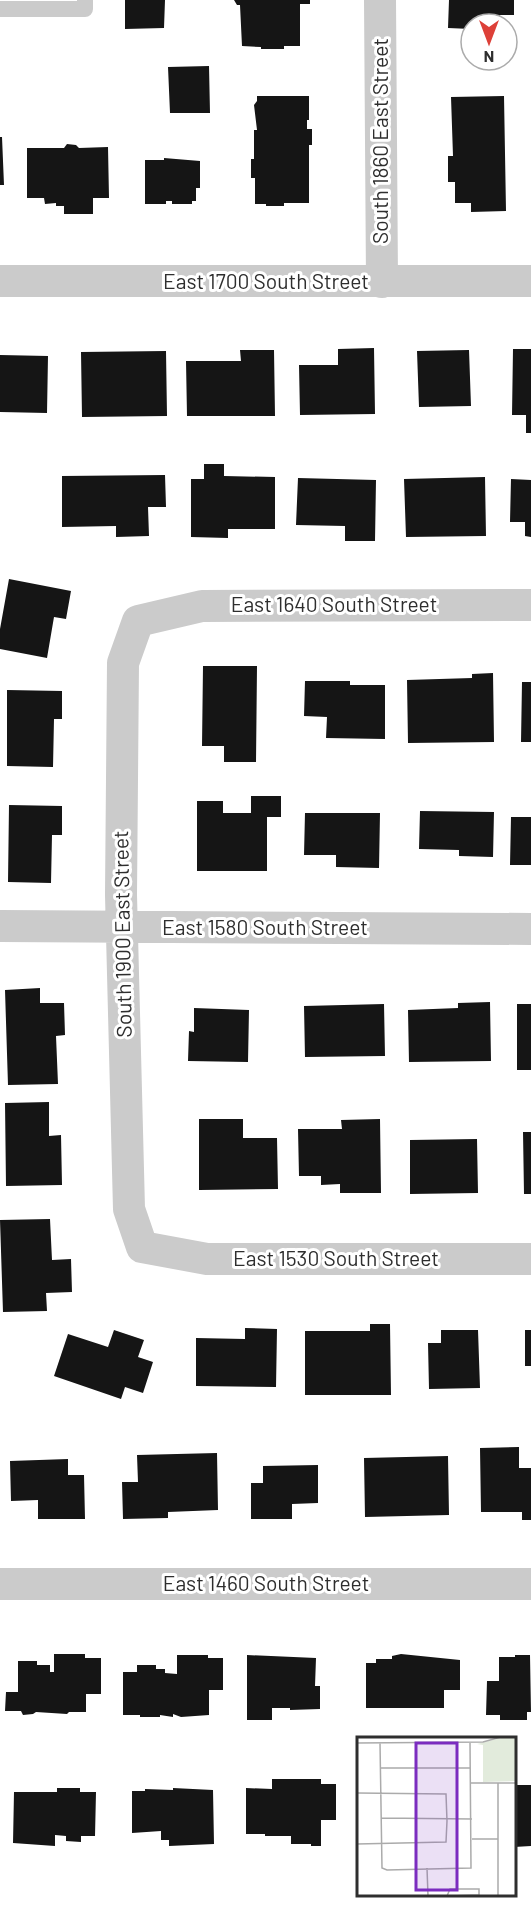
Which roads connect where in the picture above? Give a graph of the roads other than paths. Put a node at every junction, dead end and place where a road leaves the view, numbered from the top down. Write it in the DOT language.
graph roads {
  1 [pos="85,0"];
  2 [pos="381,0"];
  3 [pos="0,9"];
  4 [pos="0,281"];
  5 [pos="531,281"];
  6 [pos="382,282"];
  7 [pos="531,604"];
  8 [pos="138,621"];
  9 [pos="0,926"];
  10 [pos="122,927"];
  11 [pos="531,929"];
  12 [pos="142,1247"];
  13 [pos="531,1259"];
  14 [pos="0,1584"];
  15 [pos="531,1584"];
  1 -- 3 [label="lane"];
  2 -- 6 [label="street, South 1860 East Street"];
  4 -- 6 [label="street, East 1700 South Street"];
  5 -- 6 [label="street, East 1700 South Street"];
  7 -- 8 [label="street, East 1640 South Street"];
  8 -- 10 [label="street, South 1900 East Street"];
  9 -- 10 [label="street, East 1580 South Street"];
  10 -- 11 [label="street, East 1580 South Street"];
  10 -- 12 [label="street, South 1900 East Street"];
  12 -- 13 [label="street, East 1530 South Street"];
  14 -- 15 [label="street, East 1460 South Street"];
}
